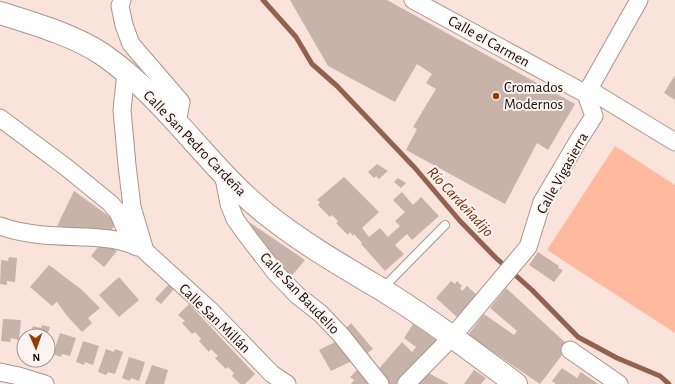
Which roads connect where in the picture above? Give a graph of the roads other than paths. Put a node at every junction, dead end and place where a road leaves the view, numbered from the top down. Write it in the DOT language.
graph roads {
  1 [pos="122,0"];
  2 [pos="413,0"];
  3 [pos="639,0"];
  4 [pos="0,13"];
  5 [pos="126,73"];
  6 [pos="587,92"];
  7 [pos="0,118"];
  8 [pos="177,122"];
  9 [pos="675,142"];
  10 [pos="223,173"];
  11 [pos="445,225"];
  12 [pos="0,226"];
  13 [pos="128,242"];
  14 [pos="145,251"];
  15 [pos="381,289"];
  16 [pos="453,336"];
  17 [pos="570,350"];
  18 [pos="0,372"];
  19 [pos="269,379"];
  20 [pos="45,384"];
  21 [pos="287,384"];
  22 [pos="380,384"];
  23 [pos="406,384"];
  24 [pos="516,384"];
  25 [pos="619,384"];
  1 -- 8 [label="street"];
  2 -- 6 [label="street, Calle el Carmen"];
  3 -- 6 [label="street"];
  4 -- 5 [label="main road, Calle San Pedro Cardeña"];
  5 -- 8 [label="main road, Calle San Pedro Cardeña"];
  5 -- 14 [label="street"];
  6 -- 9 [label="street, Calle el Carmen"];
  6 -- 16 [label="street, Calle Vigasierra"];
  7 -- 13 [label="street"];
  8 -- 10 [label="main road, Calle San Pedro Cardeña"];
  10 -- 15 [label="main road, Calle San Pedro Cardeña"];
  10 -- 22 [label="street, Calle San Baudelio"];
  11 -- 15 [label="lane"];
  12 -- 13 [label="street, Calle San Millán"];
  13 -- 14 [label="street, Calle San Millán"];
  14 -- 19 [label="street, Calle San Millán"];
  15 -- 16 [label="main road, Calle San Pedro Cardeña"];
  16 -- 23 [label="street"];
  16 -- 24 [label="main road, Calle San Pedro Cardeña"];
  17 -- 25 [label="street"];
  18 -- 20 [label="street"];
  19 -- 21 [label="street, Calle San Millán"];
}
